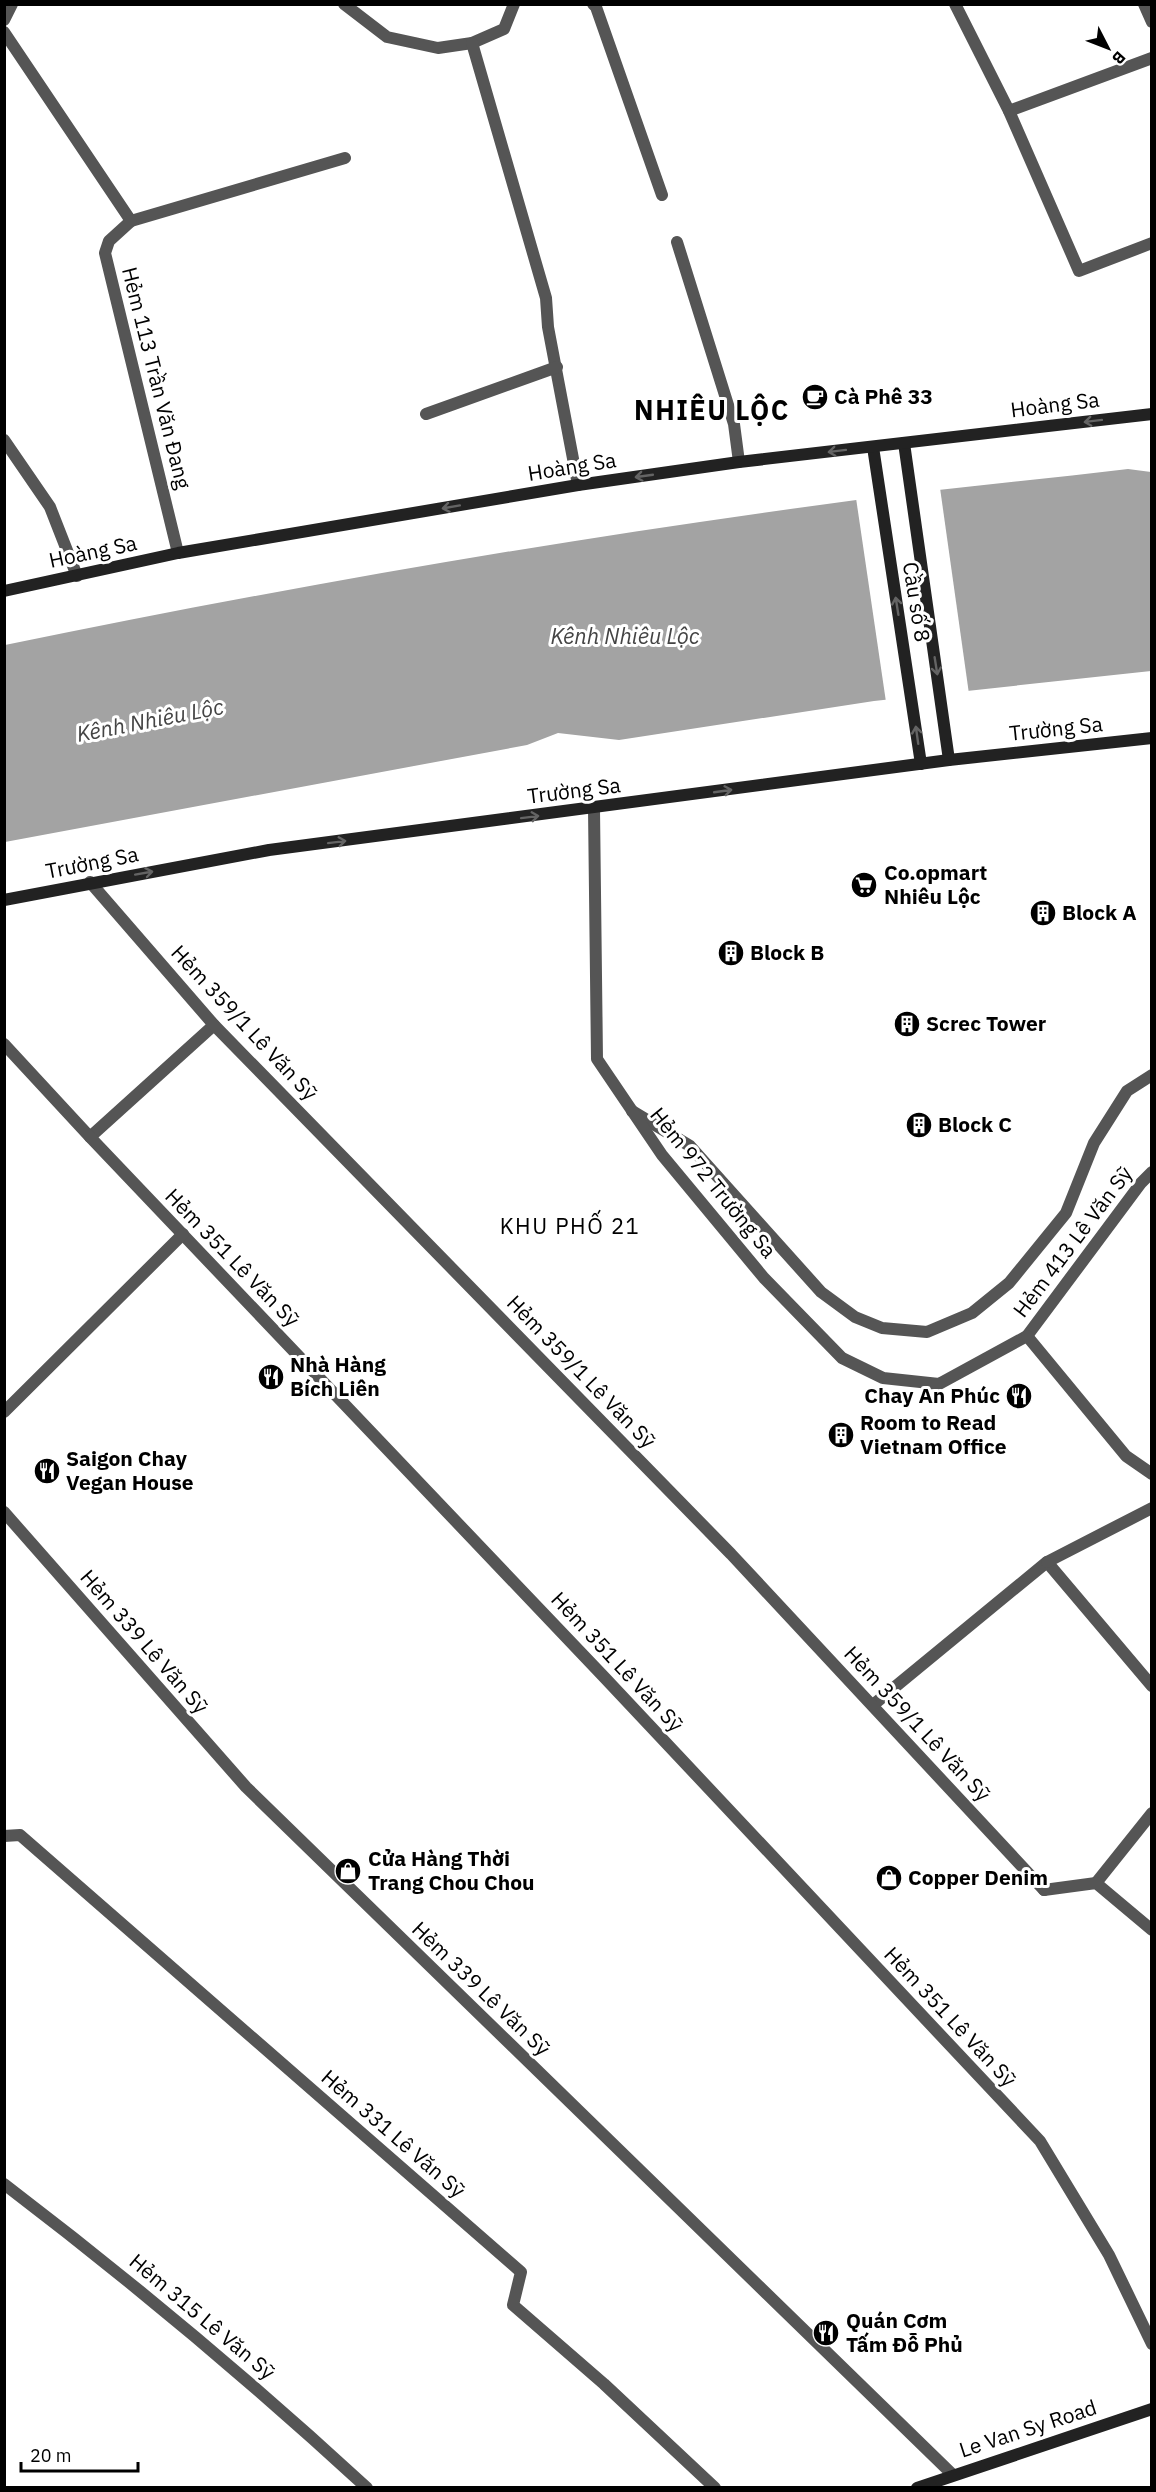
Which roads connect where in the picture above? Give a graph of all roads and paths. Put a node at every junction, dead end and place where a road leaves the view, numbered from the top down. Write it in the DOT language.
graph roads {
  1 [pos="12,4"];
  2 [pos="344,4"];
  3 [pos="514,4"];
  4 [pos="593,4"];
  5 [pos="955,4"];
  6 [pos="1144,4"];
  7 [pos="4,20"];
  8 [pos="1152,22"];
  9 [pos="4,32"];
  10 [pos="472,43"];
  11 [pos="1152,58"];
  12 [pos="1009,111"];
  13 [pos="345,158"];
  14 [pos="662,195"];
  15 [pos="130,221"];
  16 [pos="677,242"];
  17 [pos="1152,243"];
  18 [pos="557,367"];
  19 [pos="426,414"];
  20 [pos="1152,414"];
  21 [pos="4,440"];
  22 [pos="904,443"];
  23 [pos="873,447"];
  24 [pos="739,462"];
  25 [pos="578,485"];
  26 [pos="178,553"];
  27 [pos="77,576"];
  28 [pos="4,591"];
  29 [pos="1152,738"];
  30 [pos="950,760"];
  31 [pos="921,764"];
  32 [pos="594,809"];
  33 [pos="90,882"];
  34 [pos="4,900"];
  35 [pos="214,1025"];
  36 [pos="4,1044"];
  37 [pos="1152,1075"];
  38 [pos="631,1110"];
  39 [pos="90,1137"];
  40 [pos="1152,1173"];
  41 [pos="183,1234"];
  42 [pos="1027,1336"];
  43 [pos="4,1412"];
  44 [pos="1152,1474"];
  45 [pos="1152,1508"];
  46 [pos="4,1512"];
  47 [pos="1047,1563"];
  48 [pos="1152,1686"];
  49 [pos="873,1705"];
  50 [pos="1152,1813"];
  51 [pos="4,1836"];
  52 [pos="1096,1883"];
  53 [pos="1152,1930"];
  54 [pos="4,2184"];
  55 [pos="1152,2344"];
  56 [pos="1152,2409"];
  57 [pos="952,2474"];
  58 [pos="368,2487"];
  59 [pos="715,2487"];
  60 [pos="917,2487"];
  1 -- 7 [label="street"];
  2 -- 10 [label="street"];
  3 -- 10 [label="street"];
  4 -- 14 [label="street"];
  5 -- 12 [label="street"];
  6 -- 8 [label="street"];
  9 -- 15 [label="street"];
  10 -- 18 [label="street"];
  11 -- 12 [label="street"];
  12 -- 17 [label="street"];
  13 -- 15 [label="street, Hẻm 113 Trần Văn Đang"];
  15 -- 26 [label="street, Hẻm 113 Trần Văn Đang"];
  16 -- 24 [label="street"];
  18 -- 19 [label="street"];
  18 -- 25 [label="street"];
  20 -- 22 [label="street, Hoàng Sa, one-way"];
  21 -- 27 [label="street"];
  22 -- 23 [label="street, Hoàng Sa"];
  22 -- 30 [label="street, Cầu số 8, one-way"];
  23 -- 24 [label="street, Hoàng Sa, one-way"];
  31 -- 23 [label="street, Cầu số 8, one-way"];
  24 -- 25 [label="street, Hoàng Sa, one-way"];
  25 -- 26 [label="street, Hoàng Sa, one-way"];
  26 -- 27 [label="street, Hoàng Sa"];
  27 -- 28 [label="street, Hoàng Sa"];
  29 -- 30 [label="street, Trường Sa"];
  30 -- 31 [label="street, Trường Sa"];
  32 -- 31 [label="street, Trường Sa, one-way"];
  33 -- 32 [label="street, Trường Sa, one-way"];
  32 -- 38 [label="street, Hẻm 972 Trường Sa"];
  33 -- 34 [label="street, Trường Sa"];
  33 -- 35 [label="street, Hẻm 359/1 Lê Văn Sỹ"];
  35 -- 39 [label="street"];
  35 -- 49 [label="street, Hẻm 359/1 Lê Văn Sỹ"];
  36 -- 39 [label="street, Hẻm 351 Lê Văn Sỹ"];
  37 -- 38 [label="street"];
  38 -- 42 [label="street, Hẻm 972 Trường Sa"];
  39 -- 41 [label="street, Hẻm 351 Lê Văn Sỹ"];
  40 -- 42 [label="street, Hẻm 413 Lê Văn Sỹ"];
  41 -- 43 [label="street"];
  41 -- 55 [label="street, Hẻm 351 Lê Văn Sỹ"];
  42 -- 44 [label="street"];
  45 -- 47 [label="street"];
  46 -- 57 [label="street, Hẻm 339 Lê Văn Sỹ"];
  47 -- 48 [label="street"];
  47 -- 49 [label="street"];
  49 -- 52 [label="street, Hẻm 359/1 Lê Văn Sỹ"];
  50 -- 52 [label="street"];
  51 -- 59 [label="street, Hẻm 331 Lê Văn Sỹ"];
  52 -- 53 [label="street"];
  54 -- 58 [label="street, Hẻm 315 Lê Văn Sỹ"];
  56 -- 57 [label="street, Le Van Sy Road"];
  57 -- 60 [label="street, Le Van Sy Road"];
}
